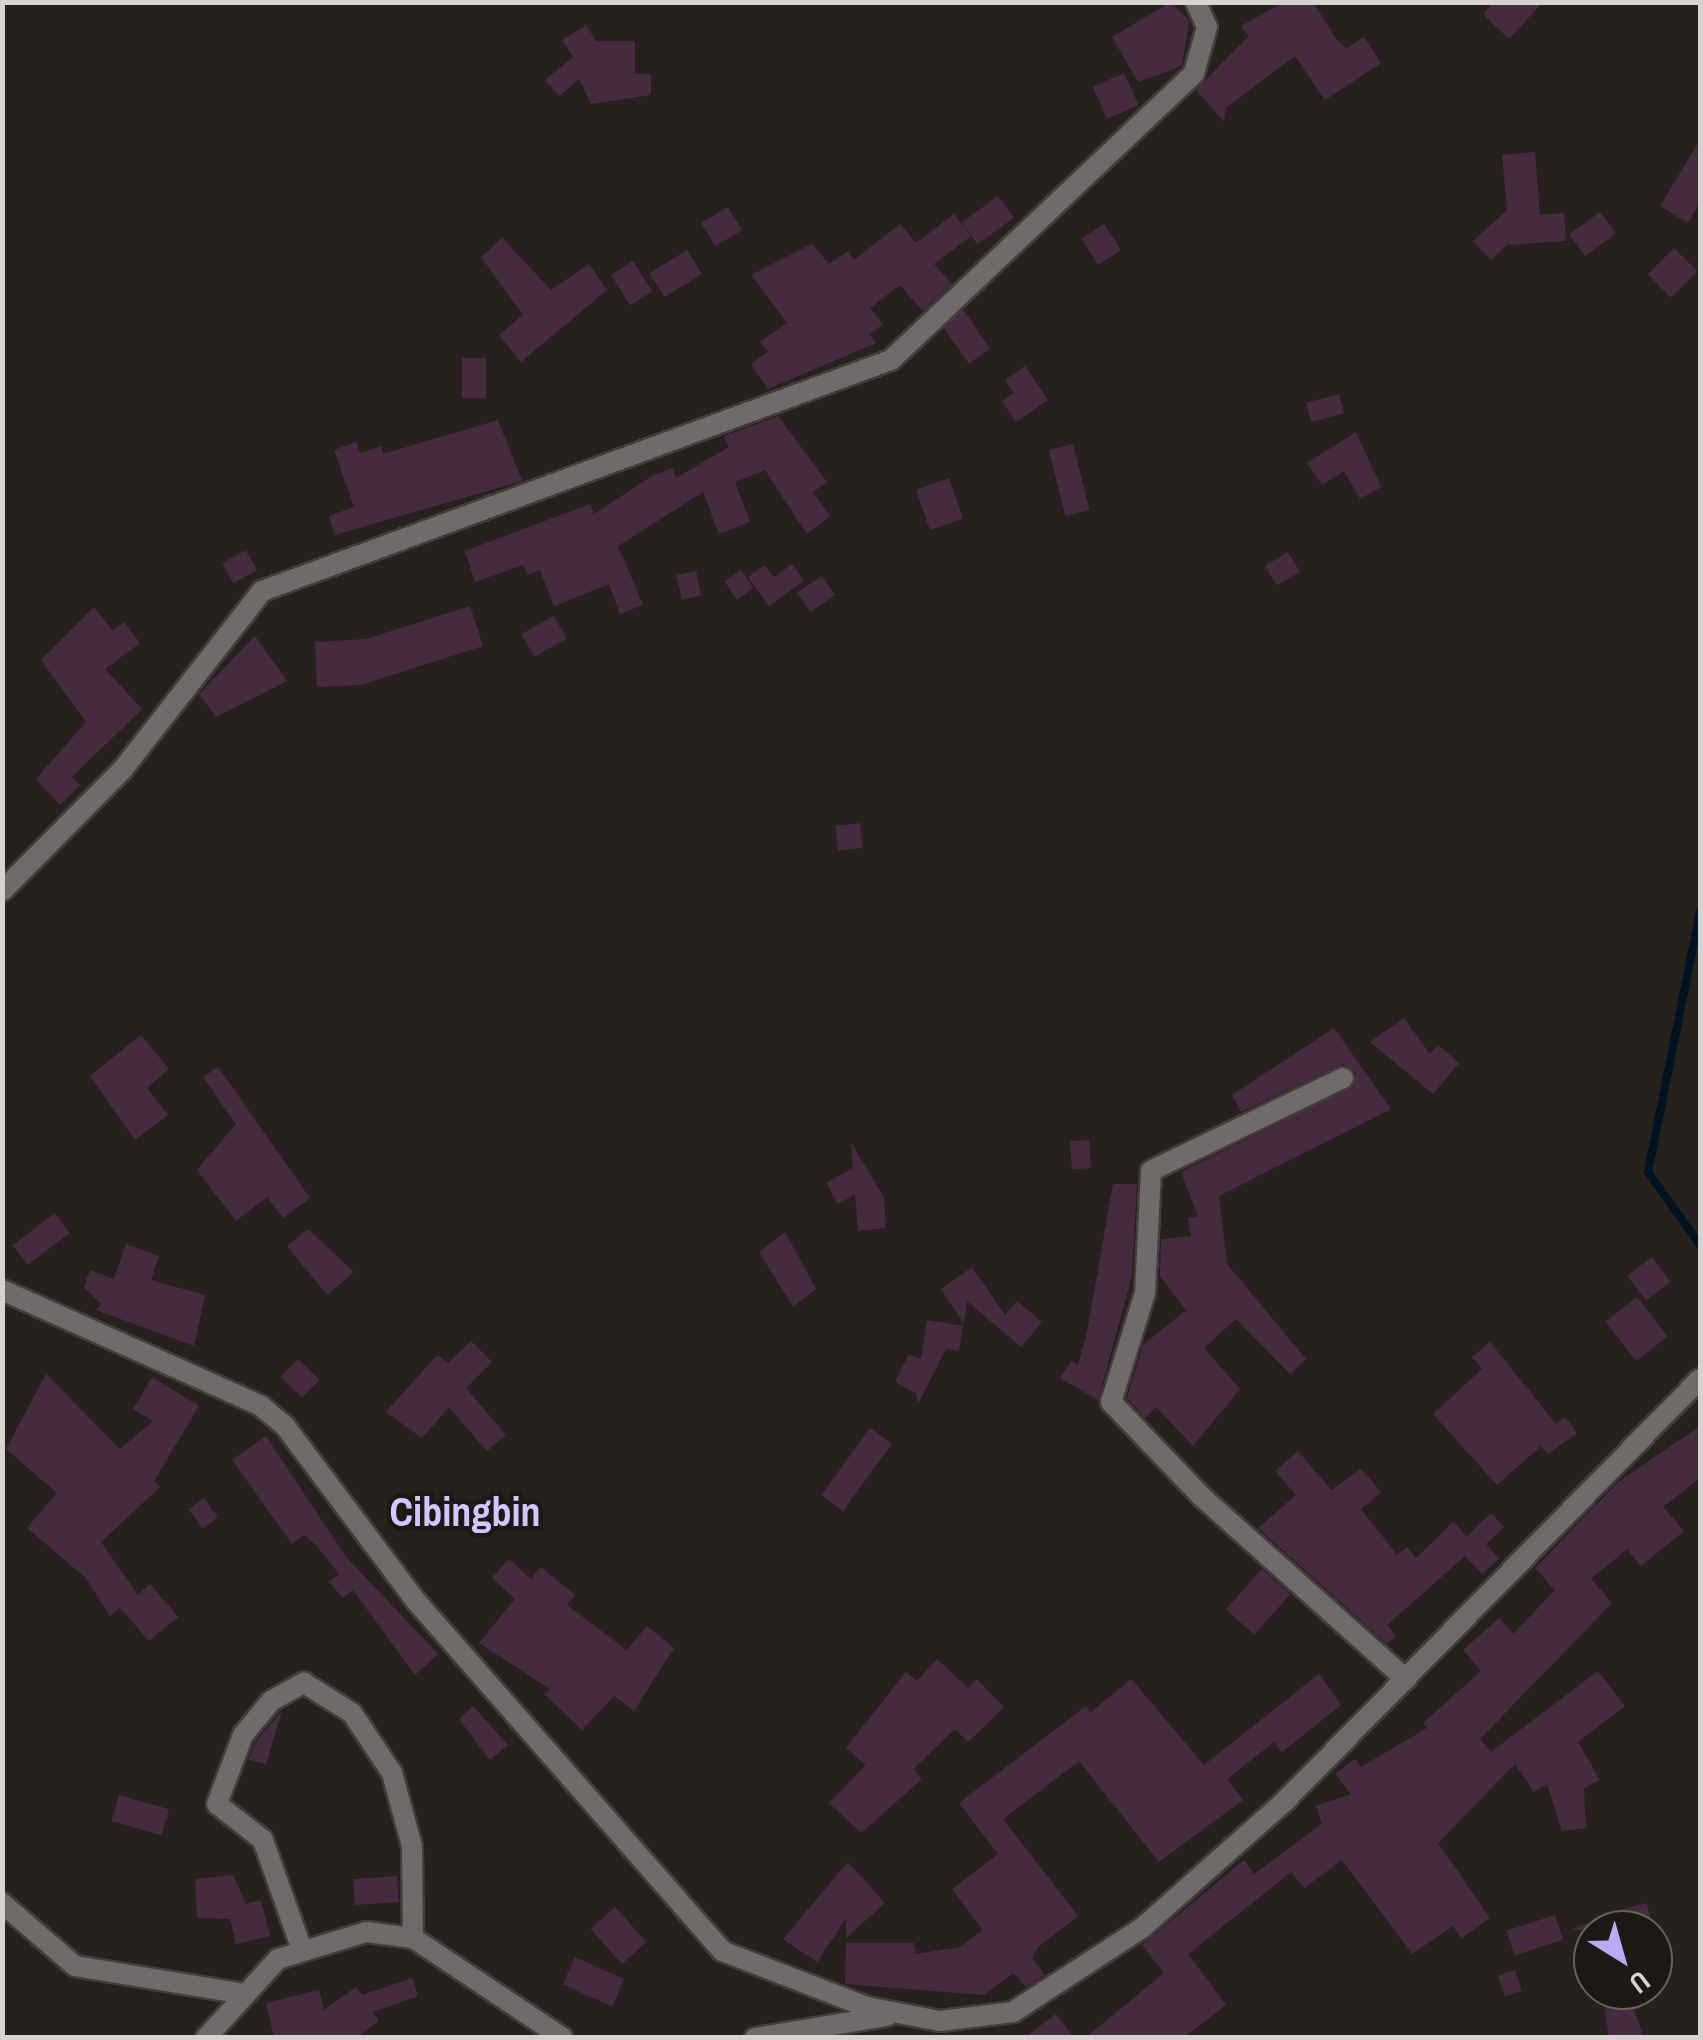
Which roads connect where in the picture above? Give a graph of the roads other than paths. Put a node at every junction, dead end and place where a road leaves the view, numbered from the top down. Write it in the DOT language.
graph roads {
  1 [pos="1196,2"];
  2 [pos="2,891"];
  3 [pos="1344,1078"];
  4 [pos="2,1290"];
  5 [pos="1700,1379"];
  6 [pos="1406,1679"];
  7 [pos="2,1903"];
  8 [pos="413,1938"];
  9 [pos="301,1947"];
  10 [pos="244,1994"];
  11 [pos="896,2014"];
  12 [pos="206,2038"];
  13 [pos="563,2038"];
  14 [pos="756,2038"];
  1 -- 2 [label="street"];
  3 -- 6 [label="street"];
  4 -- 11 [label="street"];
  5 -- 6 [label="street"];
  6 -- 11 [label="street"];
  7 -- 10 [label="street"];
  8 -- 9 [label="street"];
  8 -- 9 [label="street"];
  8 -- 13 [label="street"];
  9 -- 10 [label="street"];
  10 -- 12 [label="street"];
  11 -- 14 [label="street"];
}
